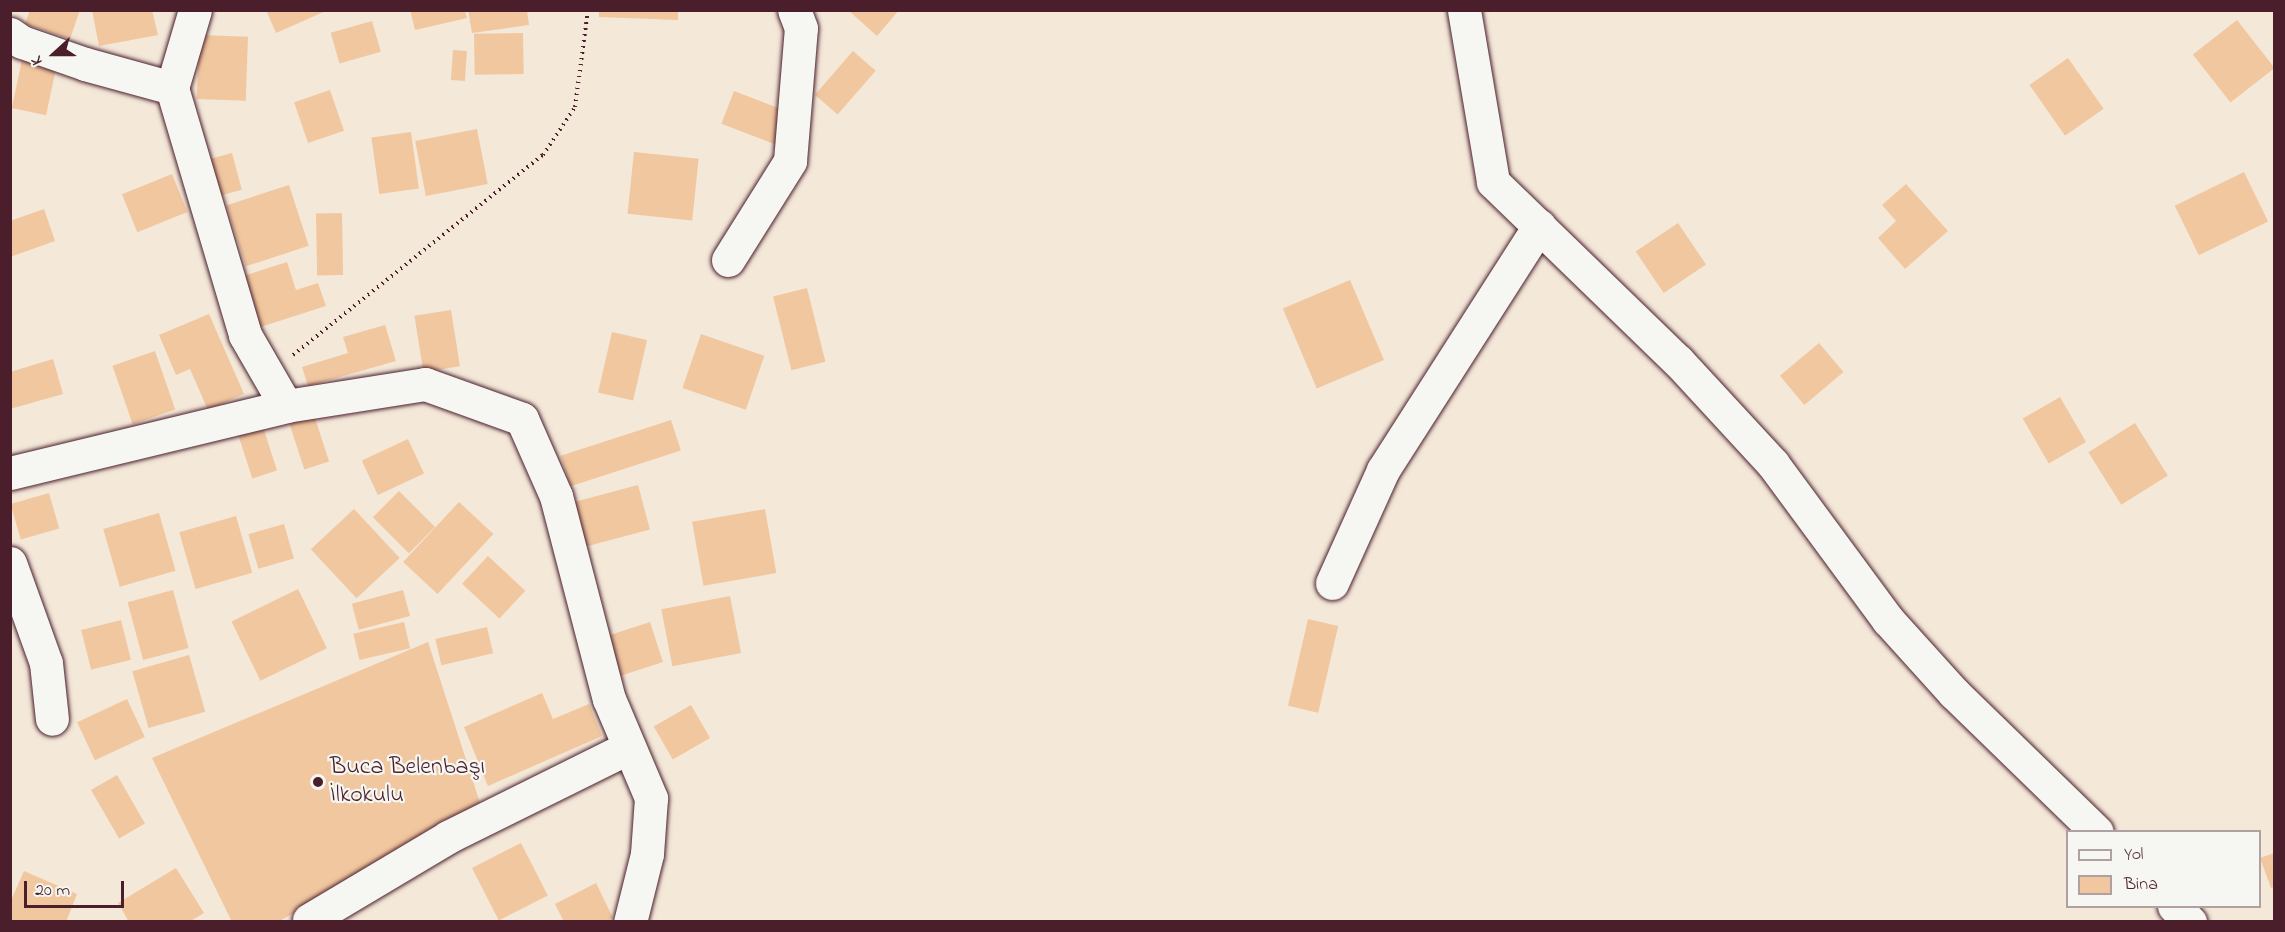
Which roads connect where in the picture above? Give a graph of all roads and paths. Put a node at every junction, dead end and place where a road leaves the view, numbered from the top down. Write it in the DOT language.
graph roads {
  1 [pos="195,10"];
  2 [pos="588,10"];
  3 [pos="794,10"];
  4 [pos="1464,10"];
  5 [pos="10,34"];
  6 [pos="172,88"];
  7 [pos="1539,226"];
  8 [pos="728,260"];
  9 [pos="286,406"];
  10 [pos="10,473"];
  11 [pos="10,563"];
  12 [pos="1332,582"];
  13 [pos="52,719"];
  14 [pos="629,747"];
  15 [pos="2096,830"];
  16 [pos="2176,908"];
  17 [pos="309,920"];
  18 [pos="630,921"];
  19 [pos="2190,921"];
  1 -- 6 [label="street"];
  2 -- 9 [label="path"];
  3 -- 8 [label="street"];
  4 -- 7 [label="street"];
  5 -- 6 [label="street"];
  6 -- 9 [label="street"];
  7 -- 12 [label="street"];
  7 -- 15 [label="street"];
  9 -- 10 [label="street"];
  9 -- 14 [label="street"];
  11 -- 13 [label="street"];
  14 -- 17 [label="street"];
  14 -- 18 [label="street"];
  16 -- 19 [label="street"];
}
